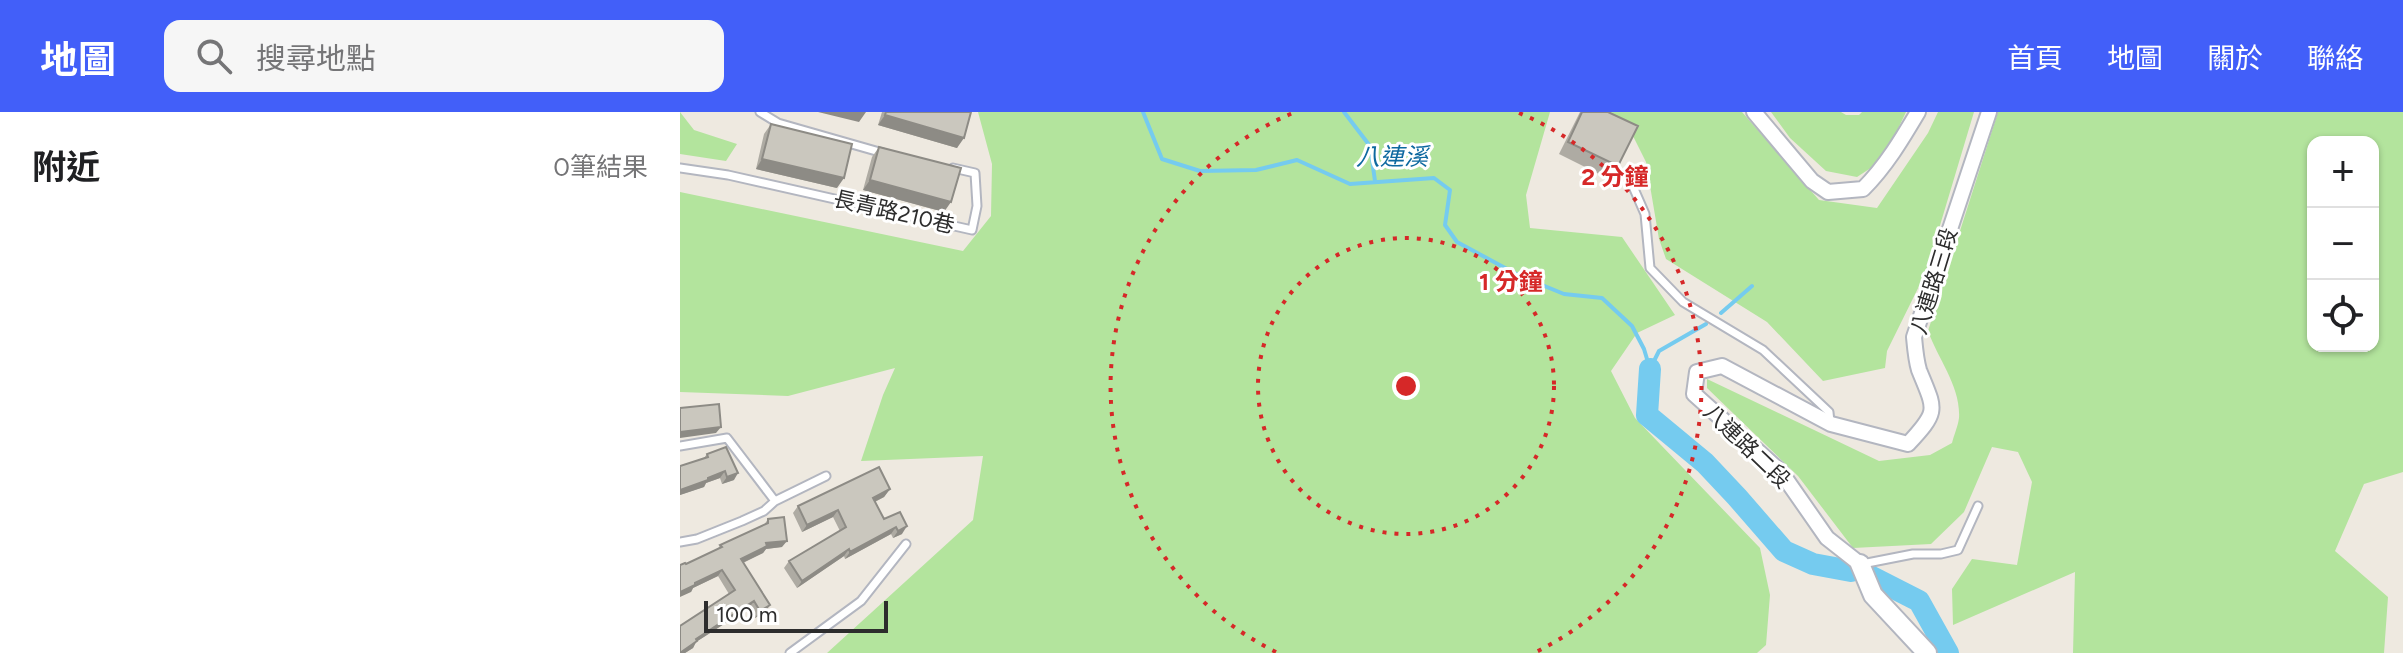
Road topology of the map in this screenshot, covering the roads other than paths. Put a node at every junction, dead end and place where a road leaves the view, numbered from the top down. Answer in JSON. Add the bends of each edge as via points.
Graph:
{"nodes":[{"id":1,"x":760,"y":112,"type":"edge"},
{"id":2,"x":1754,"y":112,"type":"edge"},
{"id":3,"x":1918,"y":112,"type":"edge"},
{"id":4,"x":1989,"y":112,"type":"edge"},
{"id":5,"x":899,"y":156,"type":"edge"},
{"id":6,"x":944,"y":166,"type":"edge"},
{"id":7,"x":680,"y":168,"type":"edge"},
{"id":8,"x":1631,"y":182,"type":"dead end"},
{"id":9,"x":1831,"y":424,"type":"junction"},
{"id":10,"x":1908,"y":444,"type":"joint"},
{"id":11,"x":680,"y":446,"type":"edge"},
{"id":12,"x":826,"y":476,"type":"dead end"},
{"id":13,"x":775,"y":501,"type":"junction"},
{"id":14,"x":1978,"y":506,"type":"dead end"},
{"id":15,"x":680,"y":542,"type":"edge"},
{"id":16,"x":906,"y":544,"type":"dead end"},
{"id":17,"x":1860,"y":564,"type":"junction"},
{"id":18,"x":790,"y":653,"type":"edge"},
{"id":19,"x":1927,"y":653,"type":"edge"}],
"edges":[{"from":1,"to":5,"type":"lane","via":[[778,123]]},
{"from":2,"to":3,"type":"street","via":[[1812,181],[1828,192],[1863,189]]},
{"from":4,"to":10,"type":"street","name":"八連路三段","via":[[1914,337],[1933,405],[1928,423]]},
{"from":6,"to":7,"type":"lane","name":"長青路210巷","via":[[975,173],[972,230]]},
{"from":8,"to":9,"type":"lane","via":[[1645,214],[1650,268],[1683,302],[1763,350],[1829,412]]},
{"from":9,"to":10,"type":"street","name":"八連路二段"},
{"from":9,"to":17,"type":"street","name":"八連路二段","via":[[1722,366],[1697,372],[1694,394],[1781,472],[1827,538]]},
{"from":11,"to":13,"type":"lane","via":[[727,438]]},
{"from":12,"to":13,"type":"lane"},
{"from":13,"to":15,"type":"lane","via":[[742,521]]},
{"from":14,"to":17,"type":"lane","via":[[1958,550]]},
{"from":16,"to":18,"type":"lane","via":[[861,601]]},
{"from":17,"to":19,"type":"street","name":"八連路二段","via":[[1873,595]]}]}
